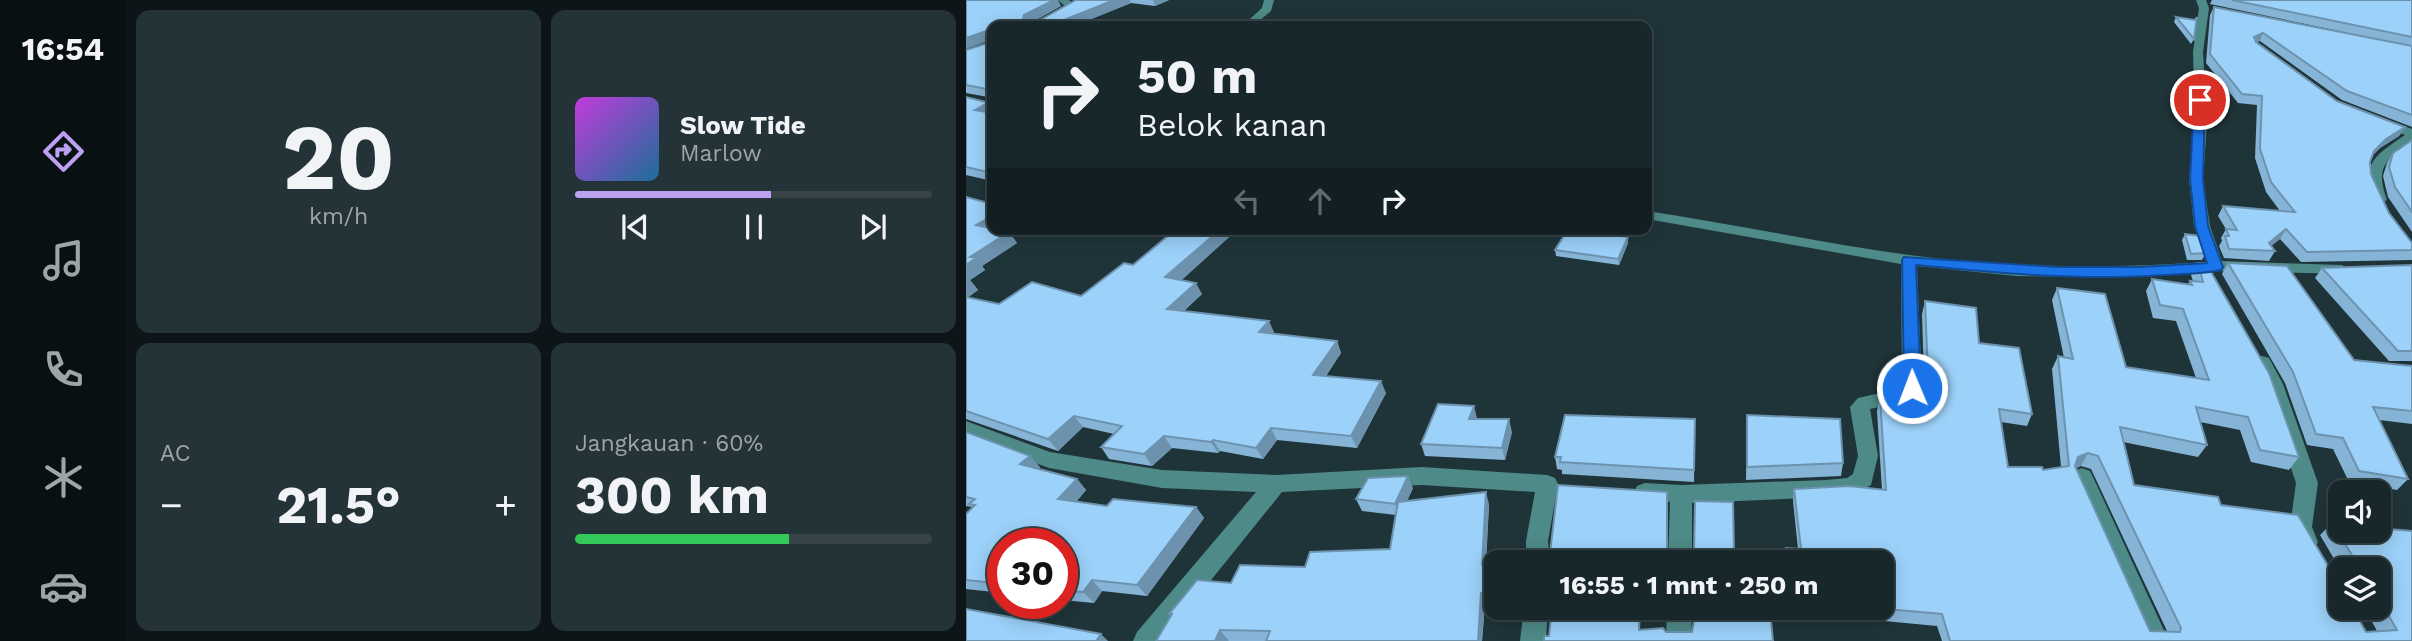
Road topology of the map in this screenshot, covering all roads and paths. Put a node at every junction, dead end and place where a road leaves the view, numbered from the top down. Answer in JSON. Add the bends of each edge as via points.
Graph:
{"nodes":[{"id":1,"x":1063,"y":0,"type":"edge"},
{"id":2,"x":1269,"y":0,"type":"edge"},
{"id":3,"x":2207,"y":6,"type":"edge"},
{"id":4,"x":1045,"y":21,"type":"edge"},
{"id":5,"x":1253,"y":21,"type":"edge"},
{"id":6,"x":2374,"y":119,"type":"edge"},
{"id":7,"x":2412,"y":135,"type":"edge"},
{"id":8,"x":2385,"y":211,"type":"edge"},
{"id":9,"x":1652,"y":216,"type":"edge"},
{"id":10,"x":1909,"y":260,"type":"junction"},
{"id":11,"x":2211,"y":267,"type":"junction"},
{"id":12,"x":2360,"y":269,"type":"edge"},
{"id":13,"x":2219,"y":289,"type":"edge"},
{"id":14,"x":2253,"y":347,"type":"edge"},
{"id":15,"x":966,"y":429,"type":"edge"},
{"id":16,"x":2082,"y":477,"type":"edge"},
{"id":17,"x":1276,"y":484,"type":"junction"},
{"id":18,"x":1546,"y":484,"type":"junction"},
{"id":19,"x":1573,"y":486,"type":"edge"},
{"id":20,"x":1627,"y":490,"type":"edge"},
{"id":21,"x":1681,"y":494,"type":"junction"},
{"id":22,"x":1537,"y":550,"type":"edge"},
{"id":23,"x":1680,"y":550,"type":"edge"},
{"id":24,"x":2319,"y":562,"type":"edge"},
{"id":25,"x":1534,"y":620,"type":"edge"},
{"id":26,"x":1679,"y":620,"type":"edge"},
{"id":27,"x":1146,"y":641,"type":"edge"},
{"id":28,"x":1532,"y":641,"type":"edge"},
{"id":29,"x":1679,"y":641,"type":"edge"},
{"id":30,"x":2156,"y":641,"type":"edge"}],
"edges":[{"from":1,"to":4,"type":"street","via":[[1072,7]]},
{"from":2,"to":5,"type":"street","via":[[1267,9]]},
{"from":3,"to":11,"type":"street","via":[[2198,52],[2201,123],[2196,179]]},
{"from":6,"to":7,"type":"street"},
{"from":7,"to":8,"type":"street","via":[[2374,167],[2373,182]]},
{"from":9,"to":10,"type":"street"},
{"from":10,"to":11,"type":"street","via":[[2028,271]]},
{"from":10,"to":21,"type":"street","via":[[1912,388],[1904,395],[1860,407],[1868,456],[1863,479],[1851,487]]},
{"from":11,"to":12,"type":"street"},
{"from":11,"to":13,"type":"street"},
{"from":14,"to":24,"type":"street","via":[[2273,384],[2307,483],[2301,527]]},
{"from":15,"to":17,"type":"street","via":[[1049,460],[1163,480]]},
{"from":16,"to":30,"type":"street"},
{"from":17,"to":18,"type":"street","via":[[1422,476]]},
{"from":17,"to":27,"type":"street"},
{"from":18,"to":19,"type":"street"},
{"from":18,"to":22,"type":"street"},
{"from":20,"to":21,"type":"street"},
{"from":21,"to":23,"type":"street"},
{"from":25,"to":28,"type":"street"},
{"from":26,"to":29,"type":"street"}]}
